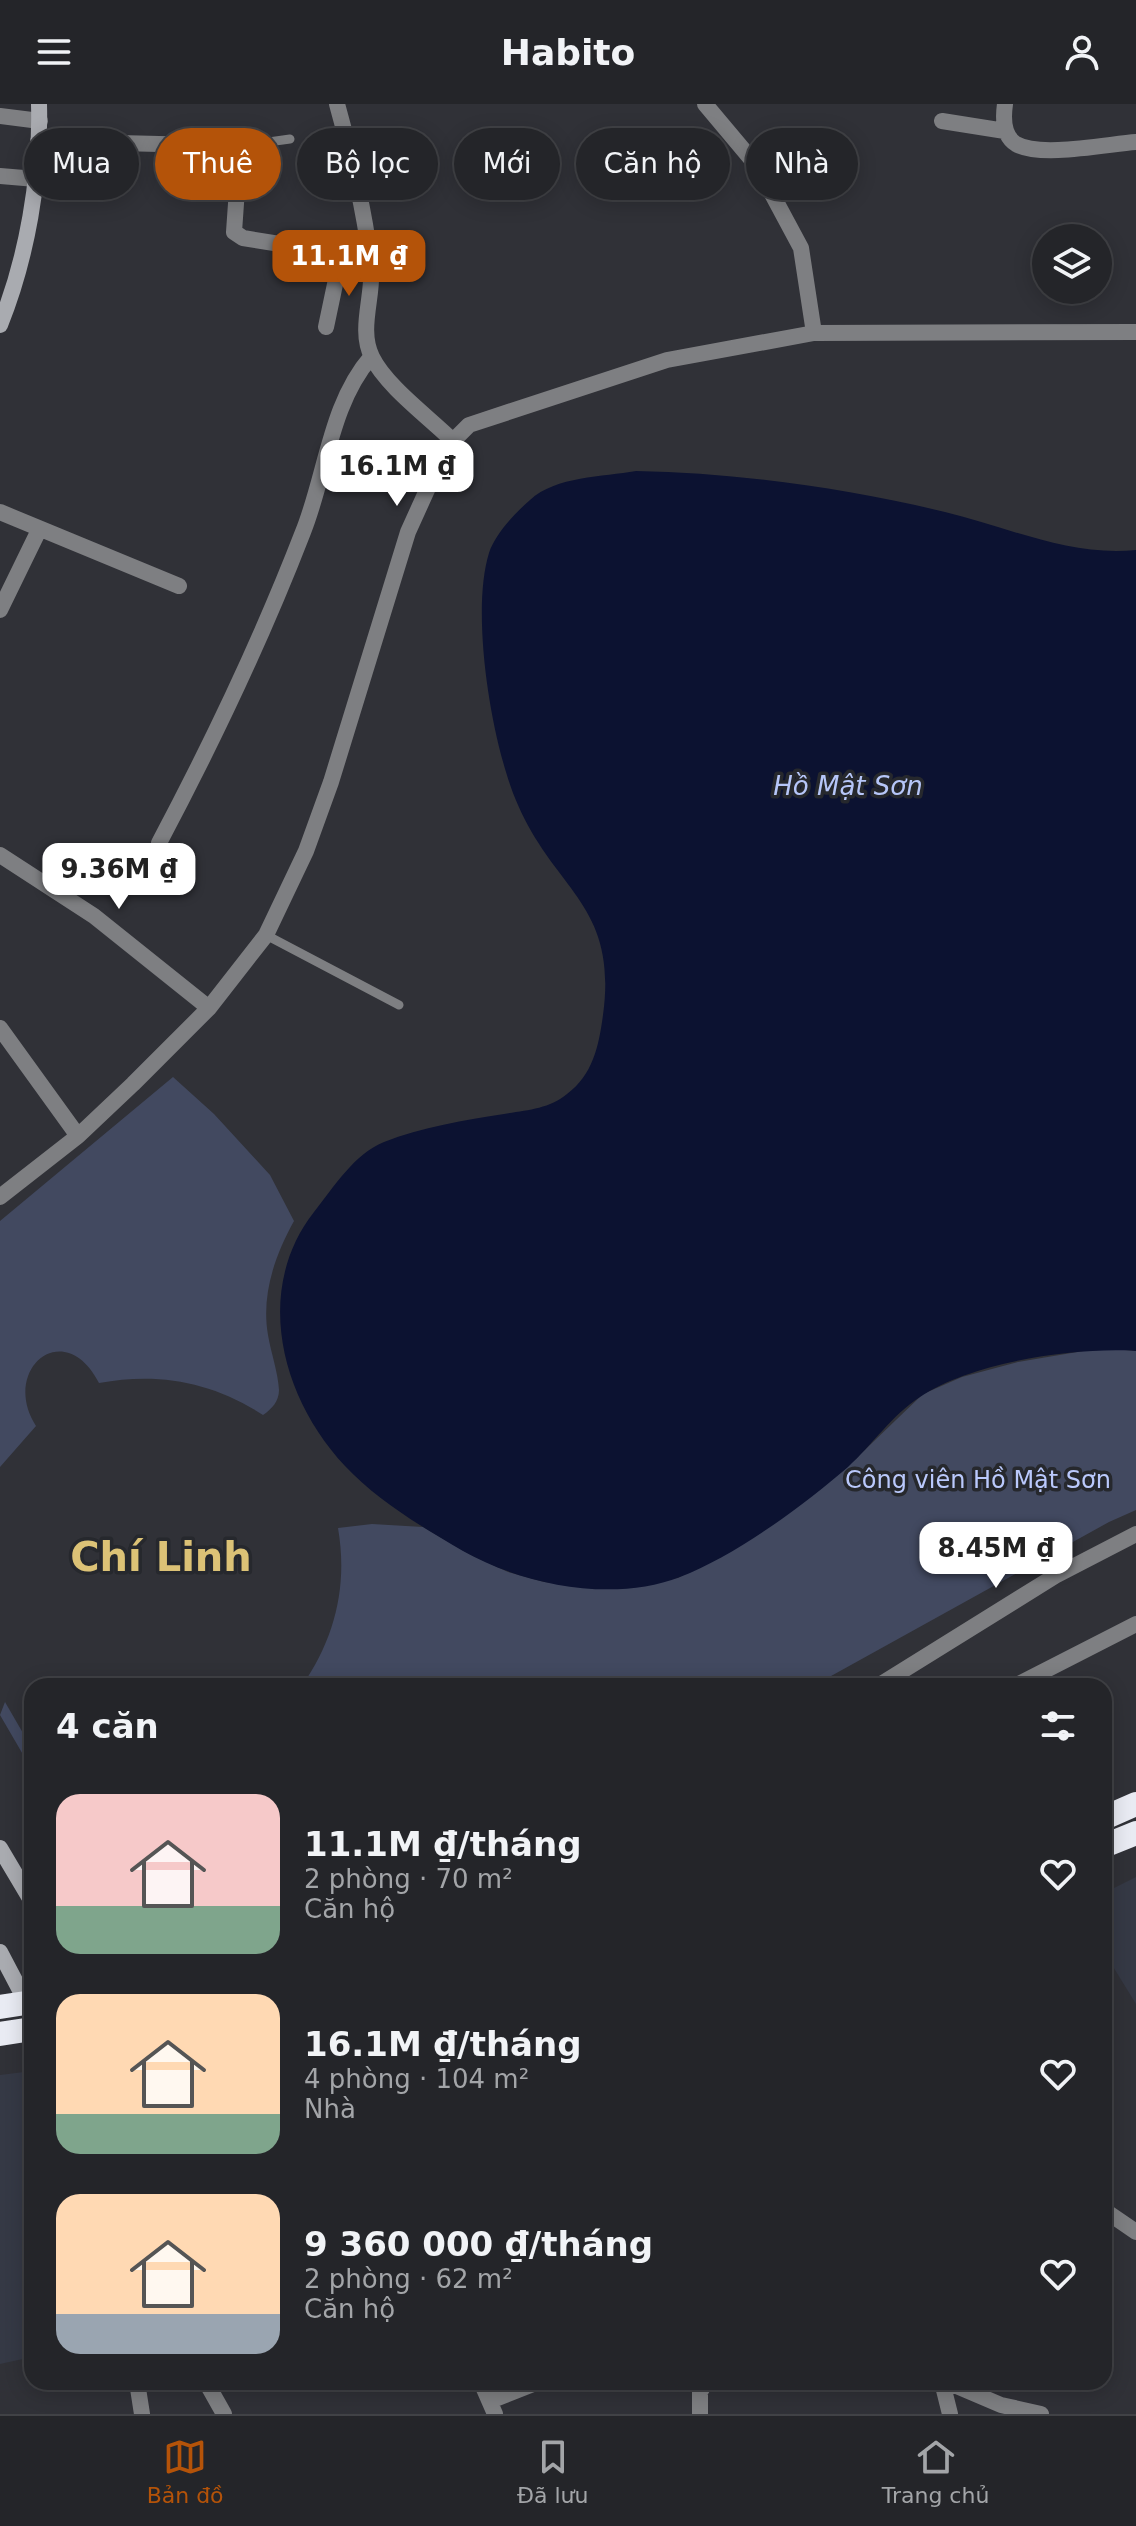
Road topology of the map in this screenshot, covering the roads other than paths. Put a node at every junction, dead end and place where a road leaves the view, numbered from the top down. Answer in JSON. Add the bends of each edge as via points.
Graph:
{"nodes":[{"id":1,"x":337,"y":104,"type":"edge"},
{"id":2,"x":705,"y":104,"type":"edge"},
{"id":3,"x":1005,"y":104,"type":"edge"},
{"id":4,"x":40,"y":112,"type":"edge"},
{"id":5,"x":0,"y":116,"type":"edge"},
{"id":6,"x":942,"y":121,"type":"dead end"},
{"id":7,"x":1005,"y":131,"type":"junction"},
{"id":8,"x":290,"y":139,"type":"dead end"},
{"id":9,"x":281,"y":140,"type":"edge"},
{"id":10,"x":1136,"y":142,"type":"edge"},
{"id":11,"x":0,"y":176,"type":"edge"},
{"id":12,"x":24,"y":178,"type":"edge"},
{"id":13,"x":31,"y":200,"type":"edge"},
{"id":14,"x":236,"y":200,"type":"edge"},
{"id":15,"x":0,"y":325,"type":"edge"},
{"id":16,"x":326,"y":327,"type":"dead end"},
{"id":17,"x":1136,"y":332,"type":"edge"},
{"id":18,"x":814,"y":333,"type":"junction"},
{"id":19,"x":371,"y":357,"type":"junction"},
{"id":20,"x":453,"y":441,"type":"junction"},
{"id":21,"x":0,"y":512,"type":"edge"},
{"id":22,"x":39,"y":530,"type":"junction"},
{"id":23,"x":179,"y":586,"type":"dead end"},
{"id":24,"x":0,"y":610,"type":"edge"},
{"id":25,"x":159,"y":843,"type":"dead end"},
{"id":26,"x":0,"y":855,"type":"edge"},
{"id":27,"x":266,"y":935,"type":"junction"},
{"id":28,"x":399,"y":1005,"type":"dead end"},
{"id":29,"x":209,"y":1008,"type":"junction"},
{"id":30,"x":0,"y":1028,"type":"edge"},
{"id":31,"x":78,"y":1136,"type":"junction"},
{"id":32,"x":0,"y":1197,"type":"edge"},
{"id":33,"x":1136,"y":1534,"type":"edge"},
{"id":34,"x":1136,"y":1624,"type":"edge"},
{"id":35,"x":891,"y":1678,"type":"edge"},
{"id":36,"x":1031,"y":1678,"type":"edge"},
{"id":37,"x":1136,"y":1804,"type":"edge"},
{"id":38,"x":1112,"y":1814,"type":"edge"},
{"id":39,"x":1136,"y":1833,"type":"edge"},
{"id":40,"x":1112,"y":1843,"type":"edge"},
{"id":41,"x":0,"y":1848,"type":"edge"},
{"id":42,"x":24,"y":1888,"type":"edge"},
{"id":43,"x":0,"y":1952,"type":"edge"},
{"id":44,"x":24,"y":1994,"type":"edge"},
{"id":45,"x":24,"y":2006,"type":"edge"},
{"id":46,"x":0,"y":2007,"type":"edge"},
{"id":47,"x":24,"y":2030,"type":"edge"},
{"id":48,"x":0,"y":2034,"type":"edge"},
{"id":49,"x":1112,"y":2216,"type":"edge"},
{"id":50,"x":1136,"y":2232,"type":"edge"},
{"id":51,"x":138,"y":2390,"type":"edge"},
{"id":52,"x":210,"y":2390,"type":"edge"},
{"id":53,"x":523,"y":2390,"type":"edge"},
{"id":54,"x":701,"y":2390,"type":"edge"},
{"id":55,"x":946,"y":2390,"type":"edge"},
{"id":56,"x":964,"y":2390,"type":"edge"},
{"id":57,"x":492,"y":2407,"type":"edge"},
{"id":58,"x":142,"y":2414,"type":"edge"},
{"id":59,"x":224,"y":2414,"type":"edge"},
{"id":60,"x":700,"y":2414,"type":"edge"},
{"id":61,"x":950,"y":2414,"type":"edge"},
{"id":62,"x":1041,"y":2414,"type":"edge"}],
"edges":[{"from":1,"to":19,"type":"street","via":[[358,181],[372,270],[365,333]]},
{"from":2,"to":18,"type":"street","via":[[757,166],[801,248]]},
{"from":3,"to":7,"type":"street"},
{"from":4,"to":5,"type":"street"},
{"from":6,"to":7,"type":"street"},
{"from":7,"to":10,"type":"street","via":[[1016,144],[1040,150]]},
{"from":8,"to":9,"type":"lane"},
{"from":11,"to":12,"type":"street"},
{"from":13,"to":15,"type":"street"},
{"from":14,"to":16,"type":"street","via":[[234,232],[243,238],[336,253],[338,270]]},
{"from":17,"to":18,"type":"street"},
{"from":18,"to":20,"type":"street","via":[[667,360],[469,425]]},
{"from":19,"to":20,"type":"street"},
{"from":19,"to":25,"type":"street","via":[[353,378],[302,536]]},
{"from":20,"to":27,"type":"street","via":[[408,532],[331,782]]},
{"from":21,"to":22,"type":"street"},
{"from":22,"to":23,"type":"street"},
{"from":22,"to":24,"type":"street"},
{"from":26,"to":29,"type":"street","via":[[94,916]]},
{"from":27,"to":28,"type":"lane"},
{"from":27,"to":29,"type":"street"},
{"from":29,"to":31,"type":"street"},
{"from":30,"to":31,"type":"street"},
{"from":31,"to":32,"type":"street"},
{"from":33,"to":35,"type":"street","via":[[1055,1576]]},
{"from":34,"to":36,"type":"street"},
{"from":37,"to":38,"type":"highway"},
{"from":39,"to":40,"type":"highway"},
{"from":41,"to":42,"type":"street"},
{"from":43,"to":44,"type":"street"},
{"from":45,"to":46,"type":"highway"},
{"from":47,"to":48,"type":"highway"},
{"from":49,"to":50,"type":"street"},
{"from":51,"to":58,"type":"street"},
{"from":52,"to":59,"type":"street"},
{"from":53,"to":57,"type":"street"},
{"from":54,"to":60,"type":"street"},
{"from":55,"to":61,"type":"street"},
{"from":56,"to":62,"type":"street"}]}
